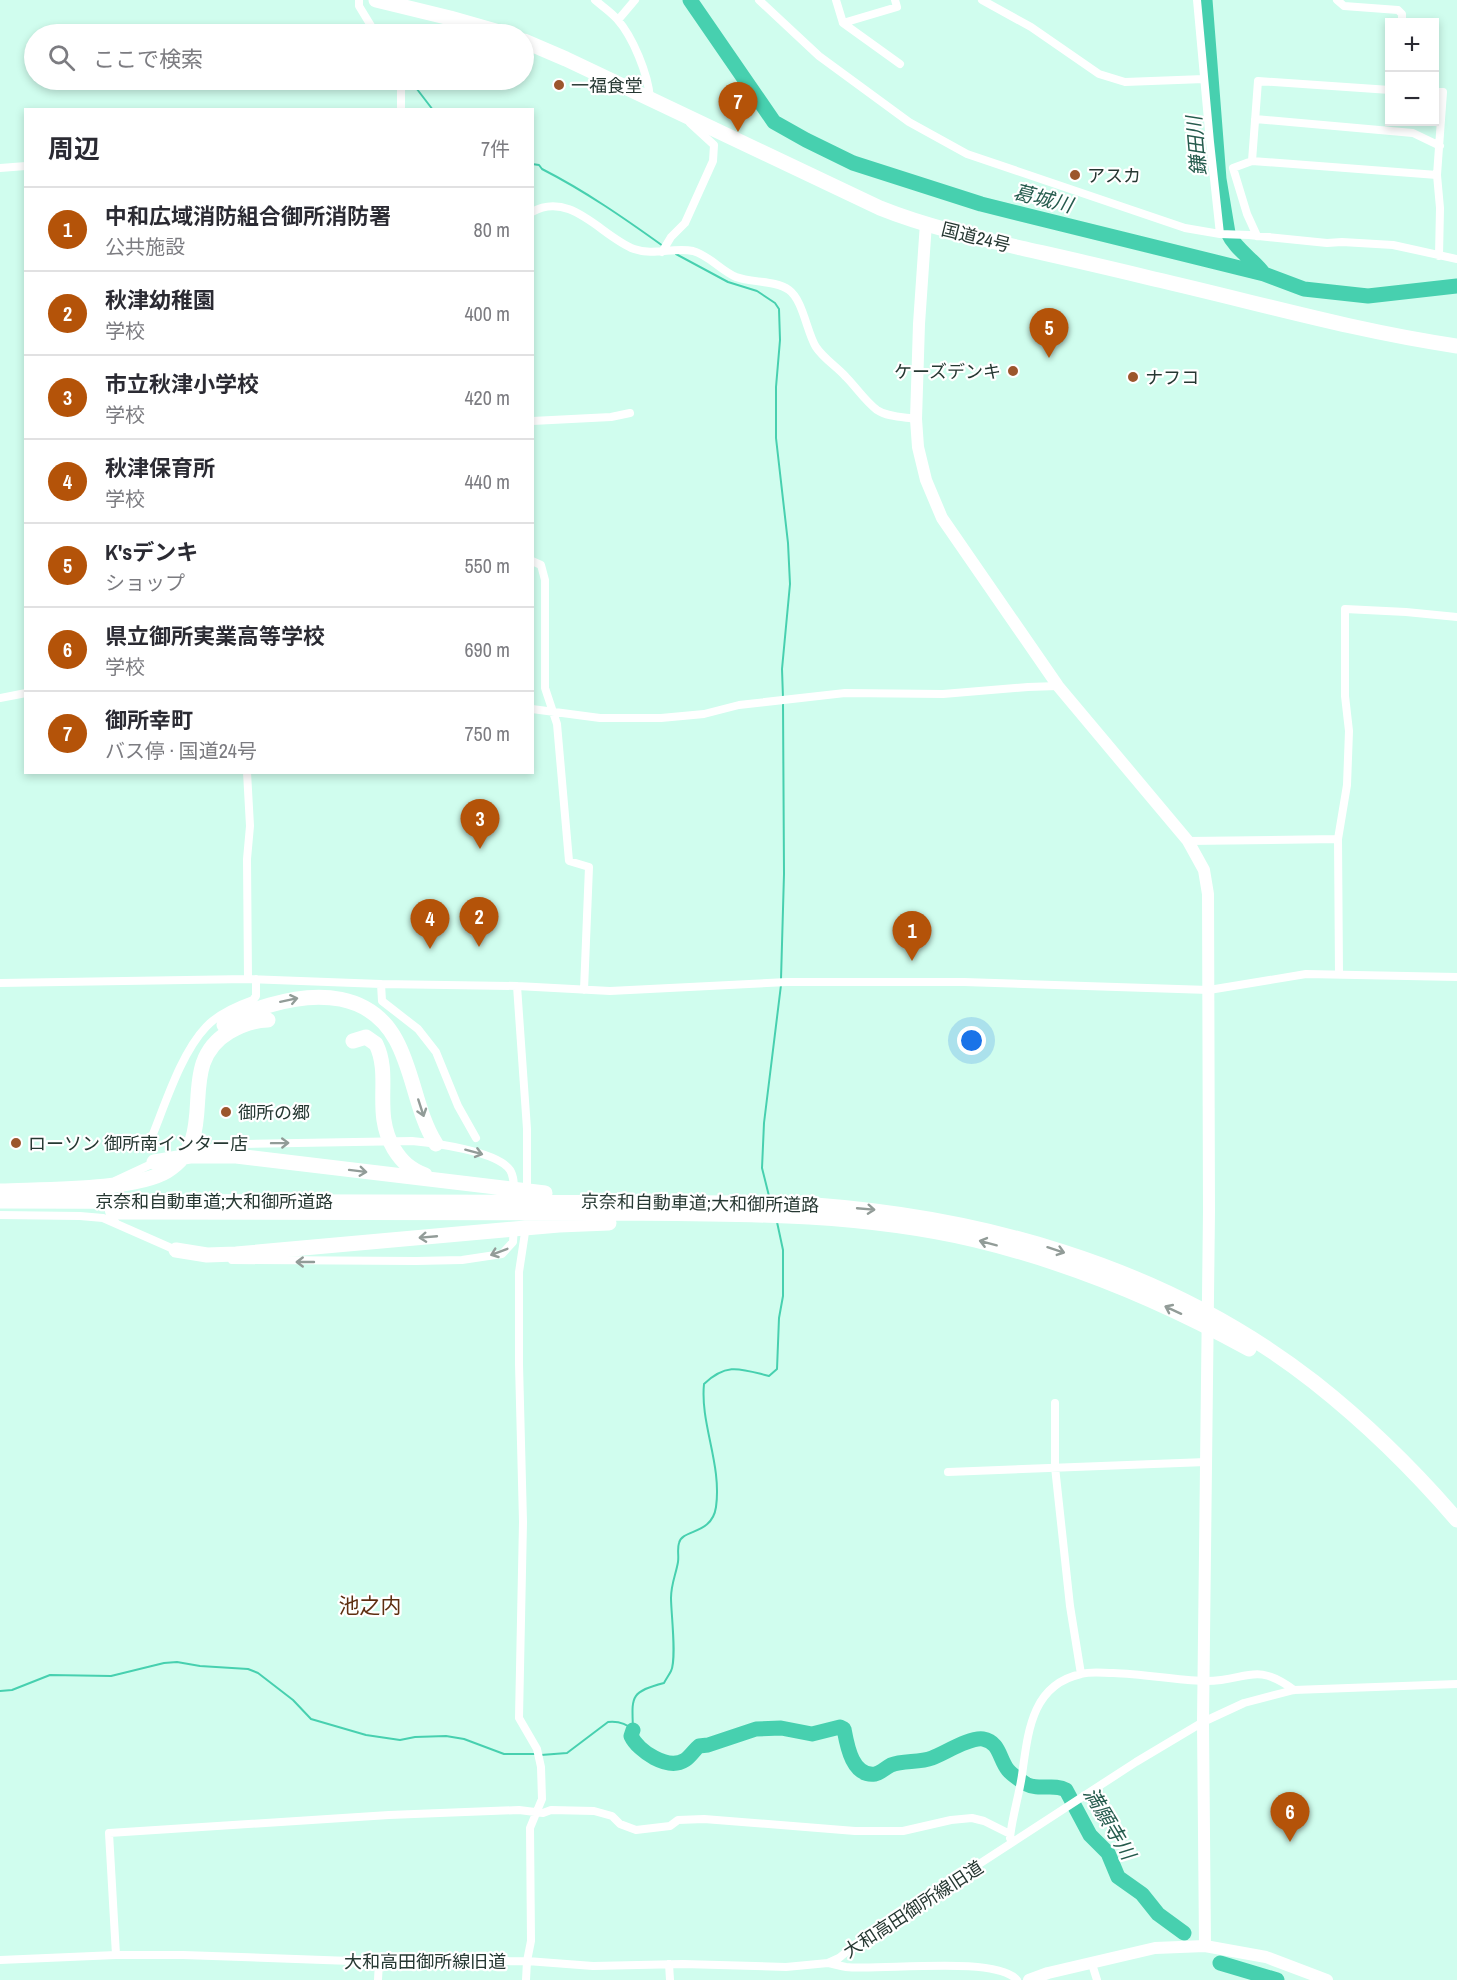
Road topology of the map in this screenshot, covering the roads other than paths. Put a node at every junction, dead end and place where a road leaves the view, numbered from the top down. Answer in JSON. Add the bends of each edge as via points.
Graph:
{"nodes":[{"id":1,"x":359,"y":0,"type":"edge"},
{"id":2,"x":376,"y":0,"type":"edge"},
{"id":3,"x":595,"y":0,"type":"edge"},
{"id":4,"x":635,"y":0,"type":"edge"},
{"id":5,"x":759,"y":0,"type":"edge"},
{"id":6,"x":836,"y":0,"type":"edge"},
{"id":7,"x":895,"y":0,"type":"edge"},
{"id":8,"x":982,"y":0,"type":"edge"},
{"id":9,"x":1197,"y":0,"type":"edge"},
{"id":10,"x":1337,"y":0,"type":"edge"},
{"id":11,"x":1402,"y":18,"type":"edge"},
{"id":12,"x":618,"y":20,"type":"junction"},
{"id":13,"x":843,"y":23,"type":"junction"},
{"id":14,"x":370,"y":24,"type":"edge"},
{"id":15,"x":471,"y":24,"type":"edge"},
{"id":16,"x":534,"y":45,"type":"edge"},
{"id":17,"x":900,"y":64,"type":"dead end"},
{"id":18,"x":1204,"y":78,"type":"junction"},
{"id":19,"x":401,"y":90,"type":"edge"},
{"id":20,"x":1385,"y":90,"type":"edge"},
{"id":21,"x":1439,"y":92,"type":"edge"},
{"id":22,"x":650,"y":98,"type":"junction"},
{"id":23,"x":401,"y":108,"type":"edge"},
{"id":24,"x":674,"y":109,"type":"junction"},
{"id":25,"x":1255,"y":119,"type":"junction"},
{"id":26,"x":1440,"y":146,"type":"junction"},
{"id":27,"x":1252,"y":161,"type":"junction"},
{"id":28,"x":24,"y":166,"type":"edge"},
{"id":29,"x":0,"y":168,"type":"edge"},
{"id":30,"x":1437,"y":175,"type":"junction"},
{"id":31,"x":534,"y":211,"type":"edge"},
{"id":32,"x":926,"y":223,"type":"junction"},
{"id":33,"x":1220,"y":234,"type":"junction"},
{"id":34,"x":1253,"y":235,"type":"junction"},
{"id":35,"x":665,"y":249,"type":"junction"},
{"id":36,"x":1438,"y":256,"type":"junction"},
{"id":37,"x":1457,"y":258,"type":"edge"},
{"id":38,"x":1457,"y":346,"type":"edge"},
{"id":39,"x":630,"y":413,"type":"dead end"},
{"id":40,"x":916,"y":419,"type":"junction"},
{"id":41,"x":534,"y":421,"type":"edge"},
{"id":42,"x":534,"y":562,"type":"edge"},
{"id":43,"x":1457,"y":617,"type":"edge"},
{"id":44,"x":1058,"y":686,"type":"junction"},
{"id":45,"x":24,"y":693,"type":"edge"},
{"id":46,"x":0,"y":698,"type":"edge"},
{"id":47,"x":534,"y":709,"type":"edge"},
{"id":48,"x":553,"y":712,"type":"junction"},
{"id":49,"x":247,"y":774,"type":"edge"},
{"id":50,"x":1338,"y":839,"type":"junction"},
{"id":51,"x":1188,"y":841,"type":"junction"},
{"id":52,"x":1339,"y":974,"type":"junction"},
{"id":53,"x":1457,"y":977,"type":"edge"},
{"id":54,"x":252,"y":979,"type":"junction"},
{"id":55,"x":0,"y":983,"type":"edge"},
{"id":56,"x":381,"y":984,"type":"junction"},
{"id":57,"x":517,"y":986,"type":"junction"},
{"id":58,"x":584,"y":990,"type":"junction"},
{"id":59,"x":1209,"y":990,"type":"junction"},
{"id":60,"x":268,"y":1020,"type":"dead end"},
{"id":61,"x":405,"y":1061,"type":"junction"},
{"id":62,"x":200,"y":1069,"type":"junction"},
{"id":63,"x":476,"y":1138,"type":"dead end"},
{"id":64,"x":151,"y":1139,"type":"dead end"},
{"id":65,"x":435,"y":1143,"type":"junction"},
{"id":66,"x":154,"y":1162,"type":"junction"},
{"id":67,"x":115,"y":1181,"type":"junction"},
{"id":68,"x":442,"y":1181,"type":"junction"},
{"id":69,"x":0,"y":1193,"type":"edge"},
{"id":70,"x":0,"y":1201,"type":"edge"},
{"id":71,"x":508,"y":1201,"type":"junction"},
{"id":72,"x":140,"y":1207,"type":"junction"},
{"id":73,"x":0,"y":1210,"type":"edge"},
{"id":74,"x":0,"y":1215,"type":"edge"},
{"id":75,"x":792,"y":1216,"type":"junction"},
{"id":76,"x":117,"y":1223,"type":"junction"},
{"id":77,"x":176,"y":1250,"type":"junction"},
{"id":78,"x":1055,"y":1403,"type":"dead end"},
{"id":79,"x":1351,"y":1412,"type":"junction"},
{"id":80,"x":1206,"y":1462,"type":"junction"},
{"id":81,"x":1055,"y":1467,"type":"junction"},
{"id":82,"x":948,"y":1472,"type":"dead end"},
{"id":83,"x":1457,"y":1520,"type":"edge"},
{"id":84,"x":1081,"y":1674,"type":"junction"},
{"id":85,"x":1204,"y":1681,"type":"junction"},
{"id":86,"x":1457,"y":1684,"type":"edge"},
{"id":87,"x":1294,"y":1690,"type":"junction"},
{"id":88,"x":1203,"y":1722,"type":"junction"},
{"id":89,"x":537,"y":1812,"type":"junction"},
{"id":90,"x":1011,"y":1839,"type":"junction"},
{"id":91,"x":1205,"y":1946,"type":"junction"},
{"id":92,"x":116,"y":1955,"type":"junction"},
{"id":93,"x":0,"y":1960,"type":"edge"},
{"id":94,"x":527,"y":1961,"type":"junction"},
{"id":95,"x":379,"y":1962,"type":"junction"},
{"id":96,"x":828,"y":1962,"type":"junction"},
{"id":97,"x":669,"y":1964,"type":"junction"},
{"id":98,"x":1092,"y":1964,"type":"junction"},
{"id":99,"x":378,"y":1980,"type":"edge"},
{"id":100,"x":526,"y":1980,"type":"edge"},
{"id":101,"x":670,"y":1980,"type":"edge"},
{"id":102,"x":1017,"y":1980,"type":"edge"},
{"id":103,"x":1029,"y":1980,"type":"edge"},
{"id":104,"x":1097,"y":1980,"type":"edge"},
{"id":105,"x":1327,"y":1980,"type":"edge"}],
"edges":[{"from":1,"to":14,"type":"street"},
{"from":2,"to":15,"type":"highway"},
{"from":3,"to":12,"type":"street"},
{"from":4,"to":12,"type":"street"},
{"from":5,"to":33,"type":"street","via":[[819,56],[909,122],[967,154],[1173,224]]},
{"from":6,"to":13,"type":"street"},
{"from":7,"to":13,"type":"street","via":[[897,7]]},
{"from":8,"to":18,"type":"street","via":[[1031,27],[1099,74],[1125,81]]},
{"from":9,"to":18,"type":"street"},
{"from":10,"to":11,"type":"street","via":[[1344,6],[1398,10]]},
{"from":12,"to":22,"type":"street","via":[[649,82]]},
{"from":13,"to":17,"type":"street"},
{"from":16,"to":22,"type":"highway","name":"国道24号"},
{"from":18,"to":33,"type":"street"},
{"from":19,"to":23,"type":"street"},
{"from":20,"to":25,"type":"street","via":[[1258,81]]},
{"from":21,"to":26,"type":"street","via":[[1443,92]]},
{"from":22,"to":24,"type":"highway","name":"国道24号"},
{"from":24,"to":32,"type":"highway","name":"国道24号","via":[[880,208]]},
{"from":24,"to":35,"type":"street","via":[[714,145],[713,161],[685,224]]},
{"from":25,"to":26,"type":"street","via":[[1413,133]]},
{"from":25,"to":27,"type":"street"},
{"from":26,"to":30,"type":"street"},
{"from":27,"to":30,"type":"street"},
{"from":27,"to":34,"type":"street","via":[[1233,168]]},
{"from":28,"to":29,"type":"street"},
{"from":30,"to":36,"type":"street"},
{"from":31,"to":35,"type":"street","via":[[552,206],[569,210],[585,216],[630,248],[643,252]]},
{"from":32,"to":38,"type":"highway","name":"国道24号","via":[[1303,316]]},
{"from":32,"to":40,"type":"street"},
{"from":33,"to":34,"type":"street"},
{"from":34,"to":36,"type":"street","via":[[1394,245]]},
{"from":35,"to":40,"type":"street","via":[[692,251],[712,259],[735,276],[790,291],[817,348],[878,411]]},
{"from":36,"to":37,"type":"street"},
{"from":39,"to":41,"type":"street"},
{"from":40,"to":44,"type":"street","via":[[926,480],[942,518]]},
{"from":42,"to":48,"type":"street","via":[[541,565],[545,580],[545,688]]},
{"from":43,"to":50,"type":"street","via":[[1345,609],[1349,731],[1347,785]]},
{"from":44,"to":48,"type":"street","via":[[943,694],[845,693],[661,718],[600,718]]},
{"from":44,"to":51,"type":"street"},
{"from":45,"to":46,"type":"street"},
{"from":47,"to":48,"type":"street"},
{"from":48,"to":58,"type":"street","via":[[569,861],[589,867]]},
{"from":49,"to":54,"type":"street"},
{"from":50,"to":51,"type":"street"},
{"from":50,"to":52,"type":"street"},
{"from":51,"to":59,"type":"street","via":[[1203,870],[1208,894]]},
{"from":52,"to":53,"type":"street"},
{"from":52,"to":59,"type":"street","via":[[1306,974]]},
{"from":54,"to":55,"type":"street"},
{"from":54,"to":56,"type":"street"},
{"from":54,"to":64,"type":"street","via":[[256,996],[253,1000],[220,1015],[195,1040]]},
{"from":56,"to":57,"type":"street"},
{"from":56,"to":63,"type":"street","via":[[382,1001],[418,1029],[436,1052]]},
{"from":57,"to":58,"type":"street"},
{"from":57,"to":89,"type":"street","via":[[527,1129],[526,1234],[519,1272],[523,1522],[519,1718],[537,1749],[542,1767],[542,1799]]},
{"from":58,"to":59,"type":"street","via":[[788,982],[964,982]]},
{"from":59,"to":80,"type":"street"},
{"from":60,"to":62,"type":"highway","via":[[252,1022],[224,1035],[210,1049]]},
{"from":62,"to":61,"type":"highway","one_way":true,"via":[[212,1038],[235,1018],[273,1004],[314,996],[345,1000],[375,1015],[390,1031]]},
{"from":61,"to":65,"type":"highway","one_way":true},
{"from":61,"to":68,"type":"highway","via":[[395,1047],[377,1036],[363,1034],[353,1041],[366,1037],[378,1049],[381,1110],[386,1134],[396,1153],[407,1166]]},
{"from":62,"to":69,"type":"highway","via":[[194,1135],[184,1155],[167,1171],[147,1179]]},
{"from":66,"to":65,"type":"street","one_way":true,"via":[[193,1150],[243,1144]]},
{"from":65,"to":77,"type":"street","one_way":true,"via":[[491,1158],[511,1172],[514,1236],[502,1254],[443,1261],[264,1262],[194,1256]]},
{"from":66,"to":67,"type":"street"},
{"from":66,"to":68,"type":"highway","one_way":true,"via":[[218,1155]]},
{"from":67,"to":69,"type":"street","via":[[79,1194]]},
{"from":67,"to":76,"type":"street","via":[[106,1204]]},
{"from":68,"to":71,"type":"highway"},
{"from":70,"to":72,"type":"highway","name":"京奈和自動車道;大和御所道路"},
{"from":71,"to":72,"type":"highway","name":"京奈和自動車道;大和御所道路"},
{"from":71,"to":75,"type":"highway","name":"京奈和自動車道;大和御所道路"},
{"from":71,"to":79,"type":"highway","name":"京奈和自動車道;大和御所道路","one_way":true,"via":[[586,1196],[597,1202],[830,1205],[976,1227],[1111,1268],[1195,1307],[1279,1357]]},
{"from":72,"to":73,"type":"highway","name":"京奈和自動車道;大和御所道路"},
{"from":74,"to":76,"type":"street","via":[[86,1216]]},
{"from":75,"to":77,"type":"highway","one_way":true,"via":[[559,1225],[237,1254]]},
{"from":79,"to":75,"type":"highway","name":"京奈和自動車道;大和御所道路","one_way":true,"via":[[1233,1340],[1084,1272],[930,1231],[830,1217]]},
{"from":76,"to":77,"type":"street"},
{"from":78,"to":81,"type":"street"},
{"from":79,"to":83,"type":"highway","name":"京奈和自動車道;大和御所道路"},
{"from":80,"to":81,"type":"street"},
{"from":80,"to":85,"type":"street"},
{"from":81,"to":82,"type":"street"},
{"from":81,"to":84,"type":"street"},
{"from":84,"to":85,"type":"street","via":[[1139,1674]]},
{"from":84,"to":90,"type":"street","via":[[1060,1682],[1038,1706],[1027,1732]]},
{"from":85,"to":87,"type":"street","via":[[1231,1680],[1255,1672],[1279,1679]]},
{"from":85,"to":88,"type":"street"},
{"from":86,"to":87,"type":"street","name":"大和高田御所線旧道"},
{"from":87,"to":88,"type":"street","name":"大和高田御所線旧道","via":[[1244,1703]]},
{"from":88,"to":90,"type":"street","name":"大和高田御所線旧道"},
{"from":88,"to":91,"type":"street"},
{"from":89,"to":90,"type":"street","via":[[594,1811],[636,1830],[670,1826],[678,1820],[704,1820],[903,1831],[972,1818],[984,1821]]},
{"from":89,"to":92,"type":"street","via":[[389,1815],[109,1833]]},
{"from":89,"to":94,"type":"street","via":[[530,1828],[531,1941]]},
{"from":90,"to":96,"type":"street","name":"大和高田御所線旧道"},
{"from":91,"to":98,"type":"street","via":[[1155,1948]]},
{"from":91,"to":105,"type":"street","via":[[1266,1957]]},
{"from":92,"to":93,"type":"street","name":"大和高田御所線旧道"},
{"from":92,"to":95,"type":"street","name":"大和高田御所線旧道"},
{"from":94,"to":95,"type":"street","name":"大和高田御所線旧道"},
{"from":94,"to":97,"type":"street","name":"大和高田御所線旧道","via":[[593,1966]]},
{"from":94,"to":100,"type":"street"},
{"from":95,"to":99,"type":"street"},
{"from":96,"to":97,"type":"street","name":"大和高田御所線旧道","via":[[786,1967]]},
{"from":96,"to":102,"type":"street","via":[[846,1967],[954,1965],[1002,1971]]},
{"from":97,"to":101,"type":"street"},
{"from":98,"to":103,"type":"street"},
{"from":98,"to":104,"type":"street"}]}
